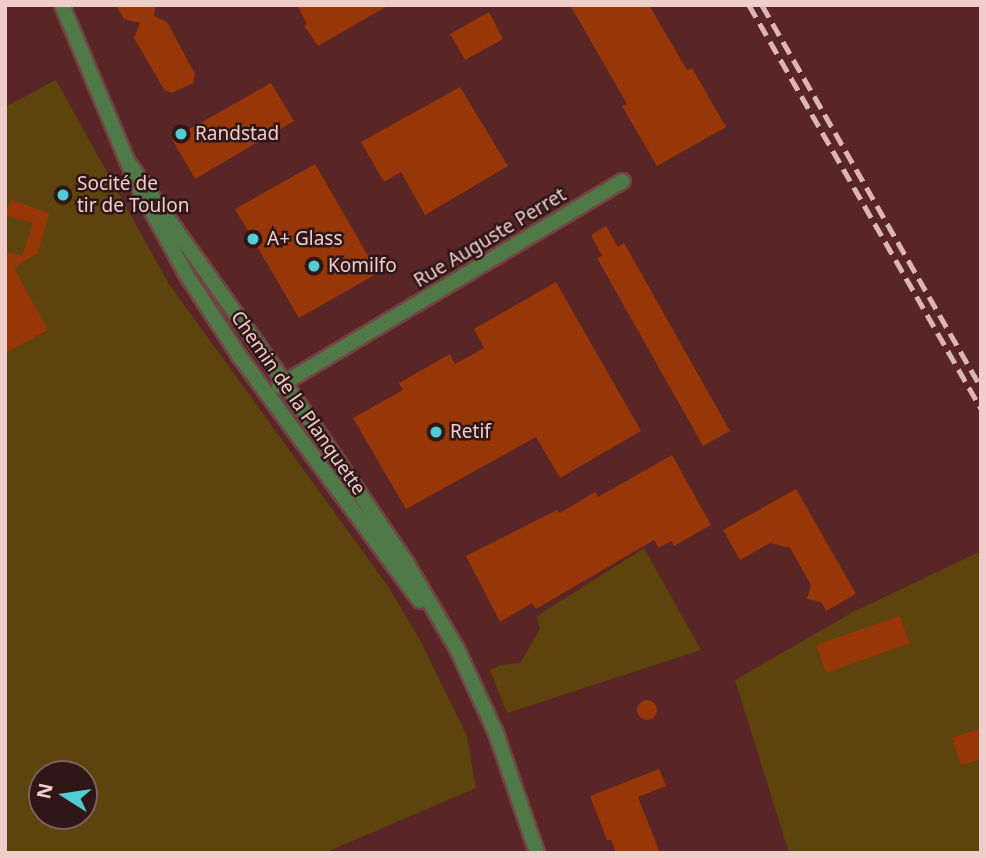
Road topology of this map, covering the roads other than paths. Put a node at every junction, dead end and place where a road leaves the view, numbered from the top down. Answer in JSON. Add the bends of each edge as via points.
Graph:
{"nodes":[{"id":1,"x":62,"y":5,"type":"edge"},
{"id":2,"x":130,"y":165,"type":"junction"},
{"id":3,"x":624,"y":181,"type":"dead end"},
{"id":4,"x":284,"y":382,"type":"junction"},
{"id":5,"x":267,"y":394,"type":"junction"},
{"id":6,"x":457,"y":649,"type":"junction"},
{"id":7,"x":537,"y":853,"type":"edge"}],
"edges":[{"from":1,"to":2,"type":"street","name":"Chemin de la Planquette"},
{"from":2,"to":4,"type":"street","name":"Chemin de la Planquette"},
{"from":2,"to":5,"type":"street","name":"Chemin de la Planquette","via":[[142,197],[186,274]]},
{"from":3,"to":4,"type":"street","name":"Rue Auguste Perret"},
{"from":4,"to":5,"type":"street","name":"Rue Auguste Perret"},
{"from":4,"to":6,"type":"street","name":"Chemin de la Planquette","via":[[407,564]]},
{"from":5,"to":6,"type":"street","name":"Chemin de la Planquette"},
{"from":6,"to":7,"type":"street","name":"Chemin de la Planquette","via":[[496,733]]}]}
